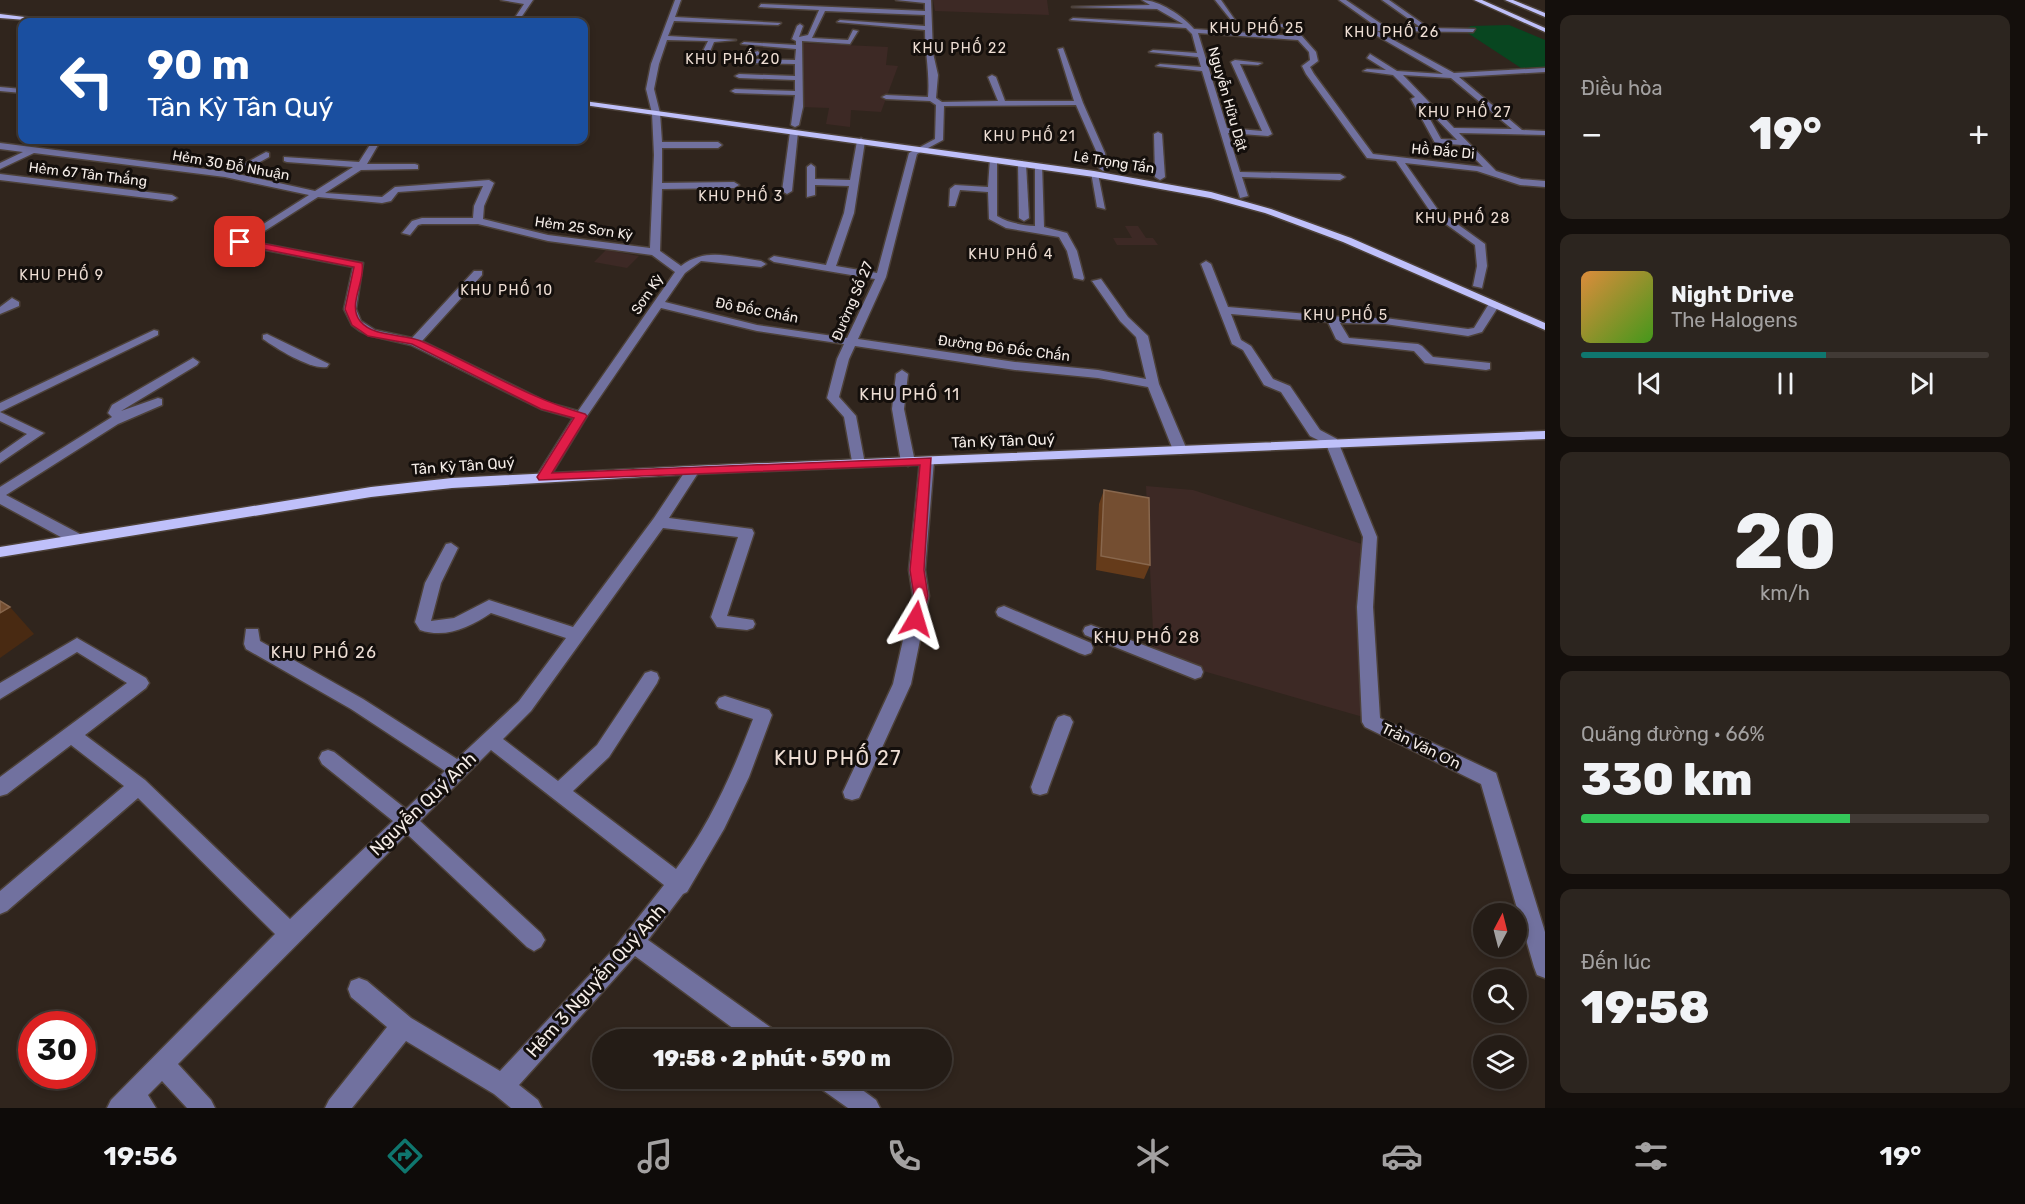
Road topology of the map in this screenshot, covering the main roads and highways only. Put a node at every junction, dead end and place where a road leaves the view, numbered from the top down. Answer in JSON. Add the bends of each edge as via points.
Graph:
{"nodes":[{"id":1,"x":1468,"y":0,"type":"edge"},
{"id":2,"x":1477,"y":0,"type":"edge"},
{"id":3,"x":1496,"y":0,"type":"edge"},
{"id":4,"x":1508,"y":0,"type":"edge"},
{"id":5,"x":1497,"y":9,"type":"junction"},
{"id":6,"x":1545,"y":17,"type":"edge"},
{"id":7,"x":2,"y":18,"type":"edge"},
{"id":8,"x":18,"y":19,"type":"edge"},
{"id":9,"x":18,"y":23,"type":"edge"},
{"id":10,"x":1545,"y":30,"type":"edge"},
{"id":11,"x":588,"y":96,"type":"edge"},
{"id":12,"x":588,"y":103,"type":"edge"},
{"id":13,"x":655,"y":110,"type":"junction"},
{"id":14,"x":795,"y":129,"type":"junction"},
{"id":15,"x":1545,"y":315,"type":"edge"},
{"id":16,"x":1545,"y":327,"type":"edge"},
{"id":17,"x":1545,"y":435,"type":"edge"},
{"id":18,"x":0,"y":552,"type":"edge"}],
"edges":[{"from":1,"to":5,"type":"main road"},
{"from":2,"to":5,"type":"main road"},
{"from":3,"to":6,"type":"main road"},
{"from":4,"to":6,"type":"main road"},
{"from":5,"to":10,"type":"main road"},
{"from":7,"to":8,"type":"main road"},
{"from":7,"to":9,"type":"main road"},
{"from":11,"to":13,"type":"main road","name":"Lê Trọng Tấn"},
{"from":12,"to":13,"type":"main road","name":"Lê Trọng Tấn"},
{"from":13,"to":14,"type":"main road","name":"Lê Trọng Tấn"},
{"from":14,"to":15,"type":"main road","name":"Lê Trọng Tấn","via":[[1103,168],[1243,196],[1346,230]]},
{"from":14,"to":16,"type":"main road","name":"Lê Trọng Tấn","via":[[1185,189],[1268,211],[1347,240]]},
{"from":17,"to":18,"type":"main road","name":"Tân Kỳ Tân Quý","via":[[693,470],[410,486]]}]}
